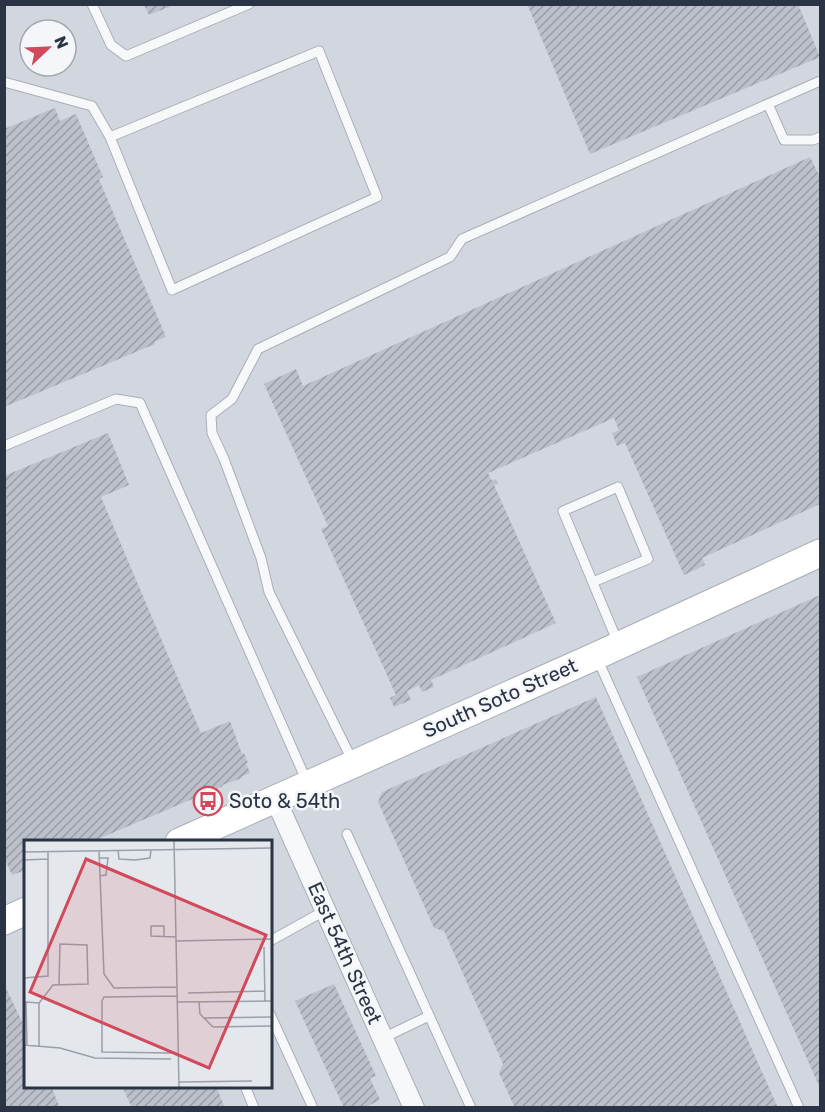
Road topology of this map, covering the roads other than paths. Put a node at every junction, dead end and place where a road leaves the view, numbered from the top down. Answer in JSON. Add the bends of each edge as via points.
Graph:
{"nodes":[{"id":1,"x":92,"y":4,"type":"edge"},
{"id":2,"x":249,"y":4,"type":"edge"},
{"id":3,"x":820,"y":81,"type":"edge"},
{"id":4,"x":4,"y":82,"type":"edge"},
{"id":5,"x":768,"y":104,"type":"junction"},
{"id":6,"x":110,"y":137,"type":"junction"},
{"id":7,"x":820,"y":137,"type":"edge"},
{"id":8,"x":4,"y":446,"type":"edge"},
{"id":9,"x":820,"y":553,"type":"edge"},
{"id":10,"x":592,"y":582,"type":"junction"},
{"id":11,"x":608,"y":651,"type":"junction"},
{"id":12,"x":354,"y":763,"type":"junction"},
{"id":13,"x":308,"y":784,"type":"junction"},
{"id":14,"x":275,"y":798,"type":"junction"},
{"id":15,"x":347,"y":834,"type":"dead end"},
{"id":16,"x":183,"y":840,"type":"edge"},
{"id":17,"x":326,"y":910,"type":"junction"},
{"id":18,"x":24,"y":912,"type":"edge"},
{"id":19,"x":4,"y":921,"type":"edge"},
{"id":20,"x":272,"y":940,"type":"edge"},
{"id":21,"x":429,"y":1016,"type":"junction"},
{"id":22,"x":272,"y":1019,"type":"edge"},
{"id":23,"x":383,"y":1038,"type":"junction"},
{"id":24,"x":246,"y":1088,"type":"edge"},
{"id":25,"x":254,"y":1107,"type":"edge"},
{"id":26,"x":313,"y":1107,"type":"edge"},
{"id":27,"x":414,"y":1107,"type":"edge"},
{"id":28,"x":471,"y":1107,"type":"edge"},
{"id":29,"x":799,"y":1107,"type":"edge"}],
"edges":[{"from":1,"to":2,"type":"lane","via":[[111,45],[126,56]]},
{"from":3,"to":5,"type":"lane"},
{"from":4,"to":6,"type":"lane","via":[[92,106]]},
{"from":5,"to":7,"type":"lane","via":[[784,140]]},
{"from":5,"to":12,"type":"lane","via":[[462,239],[450,257],[258,350],[232,399],[211,415],[212,433],[261,558],[269,592]]},
{"from":6,"to":6,"type":"lane","via":[[172,290],[377,197],[319,51]]},
{"from":8,"to":13,"type":"lane","via":[[116,399],[140,403]]},
{"from":9,"to":11,"type":"main road","name":"South Soto Street"},
{"from":10,"to":10,"type":"lane","via":[[563,511],[618,487],[648,558]]},
{"from":10,"to":11,"type":"lane"},
{"from":11,"to":12,"type":"main road","name":"South Soto Street"},
{"from":11,"to":29,"type":"lane"},
{"from":12,"to":13,"type":"main road","name":"South Soto Street"},
{"from":13,"to":14,"type":"main road","name":"South Soto Street"},
{"from":14,"to":16,"type":"main road","name":"South Soto Street"},
{"from":14,"to":17,"type":"street","name":"East 54th Street"},
{"from":15,"to":21,"type":"lane"},
{"from":17,"to":20,"type":"lane"},
{"from":17,"to":23,"type":"street","name":"East 54th Street"},
{"from":18,"to":19,"type":"main road"},
{"from":21,"to":23,"type":"lane"},
{"from":21,"to":28,"type":"lane"},
{"from":22,"to":26,"type":"lane"},
{"from":23,"to":27,"type":"street","name":"East 54th Street"},
{"from":24,"to":25,"type":"lane"}]}
